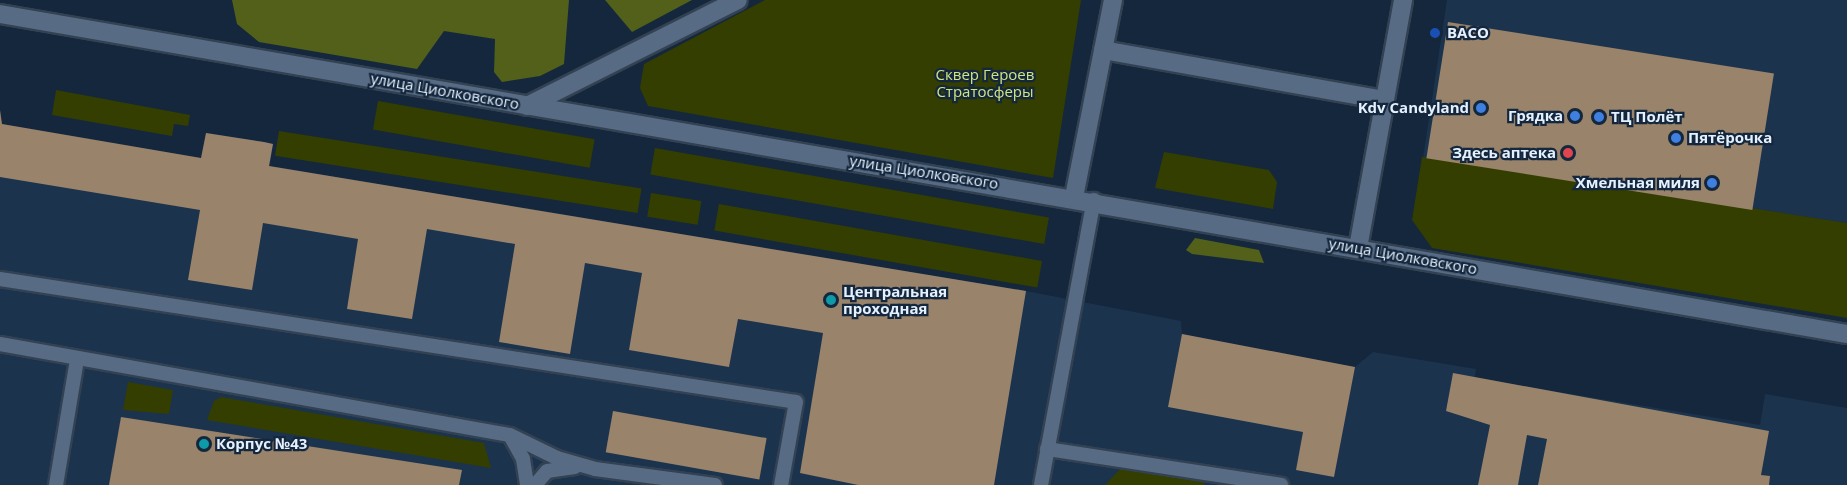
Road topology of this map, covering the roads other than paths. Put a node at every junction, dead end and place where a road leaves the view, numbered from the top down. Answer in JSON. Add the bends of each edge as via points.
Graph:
{"nodes":[{"id":1,"x":738,"y":0,"type":"edge"},
{"id":2,"x":1113,"y":0,"type":"edge"},
{"id":3,"x":1403,"y":0,"type":"edge"},
{"id":4,"x":0,"y":14,"type":"edge"},
{"id":5,"x":1103,"y":50,"type":"junction"},
{"id":6,"x":1385,"y":100,"type":"junction"},
{"id":7,"x":527,"y":106,"type":"junction"},
{"id":8,"x":1074,"y":197,"type":"junction"},
{"id":9,"x":1094,"y":201,"type":"junction"},
{"id":10,"x":1358,"y":248,"type":"junction"},
{"id":11,"x":0,"y":279,"type":"edge"},
{"id":12,"x":1847,"y":334,"type":"edge"},
{"id":13,"x":0,"y":344,"type":"edge"},
{"id":14,"x":77,"y":360,"type":"junction"},
{"id":15,"x":510,"y":435,"type":"junction"},
{"id":16,"x":1047,"y":449,"type":"junction"},
{"id":17,"x":595,"y":469,"type":"junction"},
{"id":18,"x":56,"y":485,"type":"edge"},
{"id":19,"x":526,"y":485,"type":"edge"},
{"id":20,"x":535,"y":485,"type":"edge"},
{"id":21,"x":715,"y":485,"type":"edge"},
{"id":22,"x":781,"y":485,"type":"edge"},
{"id":23,"x":1041,"y":485,"type":"edge"},
{"id":24,"x":1281,"y":485,"type":"edge"}],
"edges":[{"from":1,"to":7,"type":"street"},
{"from":2,"to":5,"type":"street"},
{"from":3,"to":6,"type":"street"},
{"from":4,"to":7,"type":"street","name":"улица Циолковского"},
{"from":5,"to":6,"type":"street"},
{"from":5,"to":8,"type":"street"},
{"from":6,"to":10,"type":"street"},
{"from":7,"to":8,"type":"street","name":"улица Циолковского"},
{"from":8,"to":9,"type":"street","name":"улица Циолковского"},
{"from":9,"to":10,"type":"street","name":"улица Циолковского"},
{"from":9,"to":16,"type":"lane"},
{"from":10,"to":12,"type":"street","name":"улица Циолковского"},
{"from":11,"to":22,"type":"lane","via":[[796,402]]},
{"from":13,"to":14,"type":"lane"},
{"from":14,"to":15,"type":"lane"},
{"from":14,"to":18,"type":"lane"},
{"from":15,"to":17,"type":"lane","via":[[557,458]]},
{"from":15,"to":19,"type":"lane","via":[[523,459]]},
{"from":16,"to":23,"type":"lane"},
{"from":16,"to":24,"type":"lane"},
{"from":17,"to":20,"type":"lane","via":[[567,466],[547,471]]},
{"from":17,"to":21,"type":"lane"}]}
